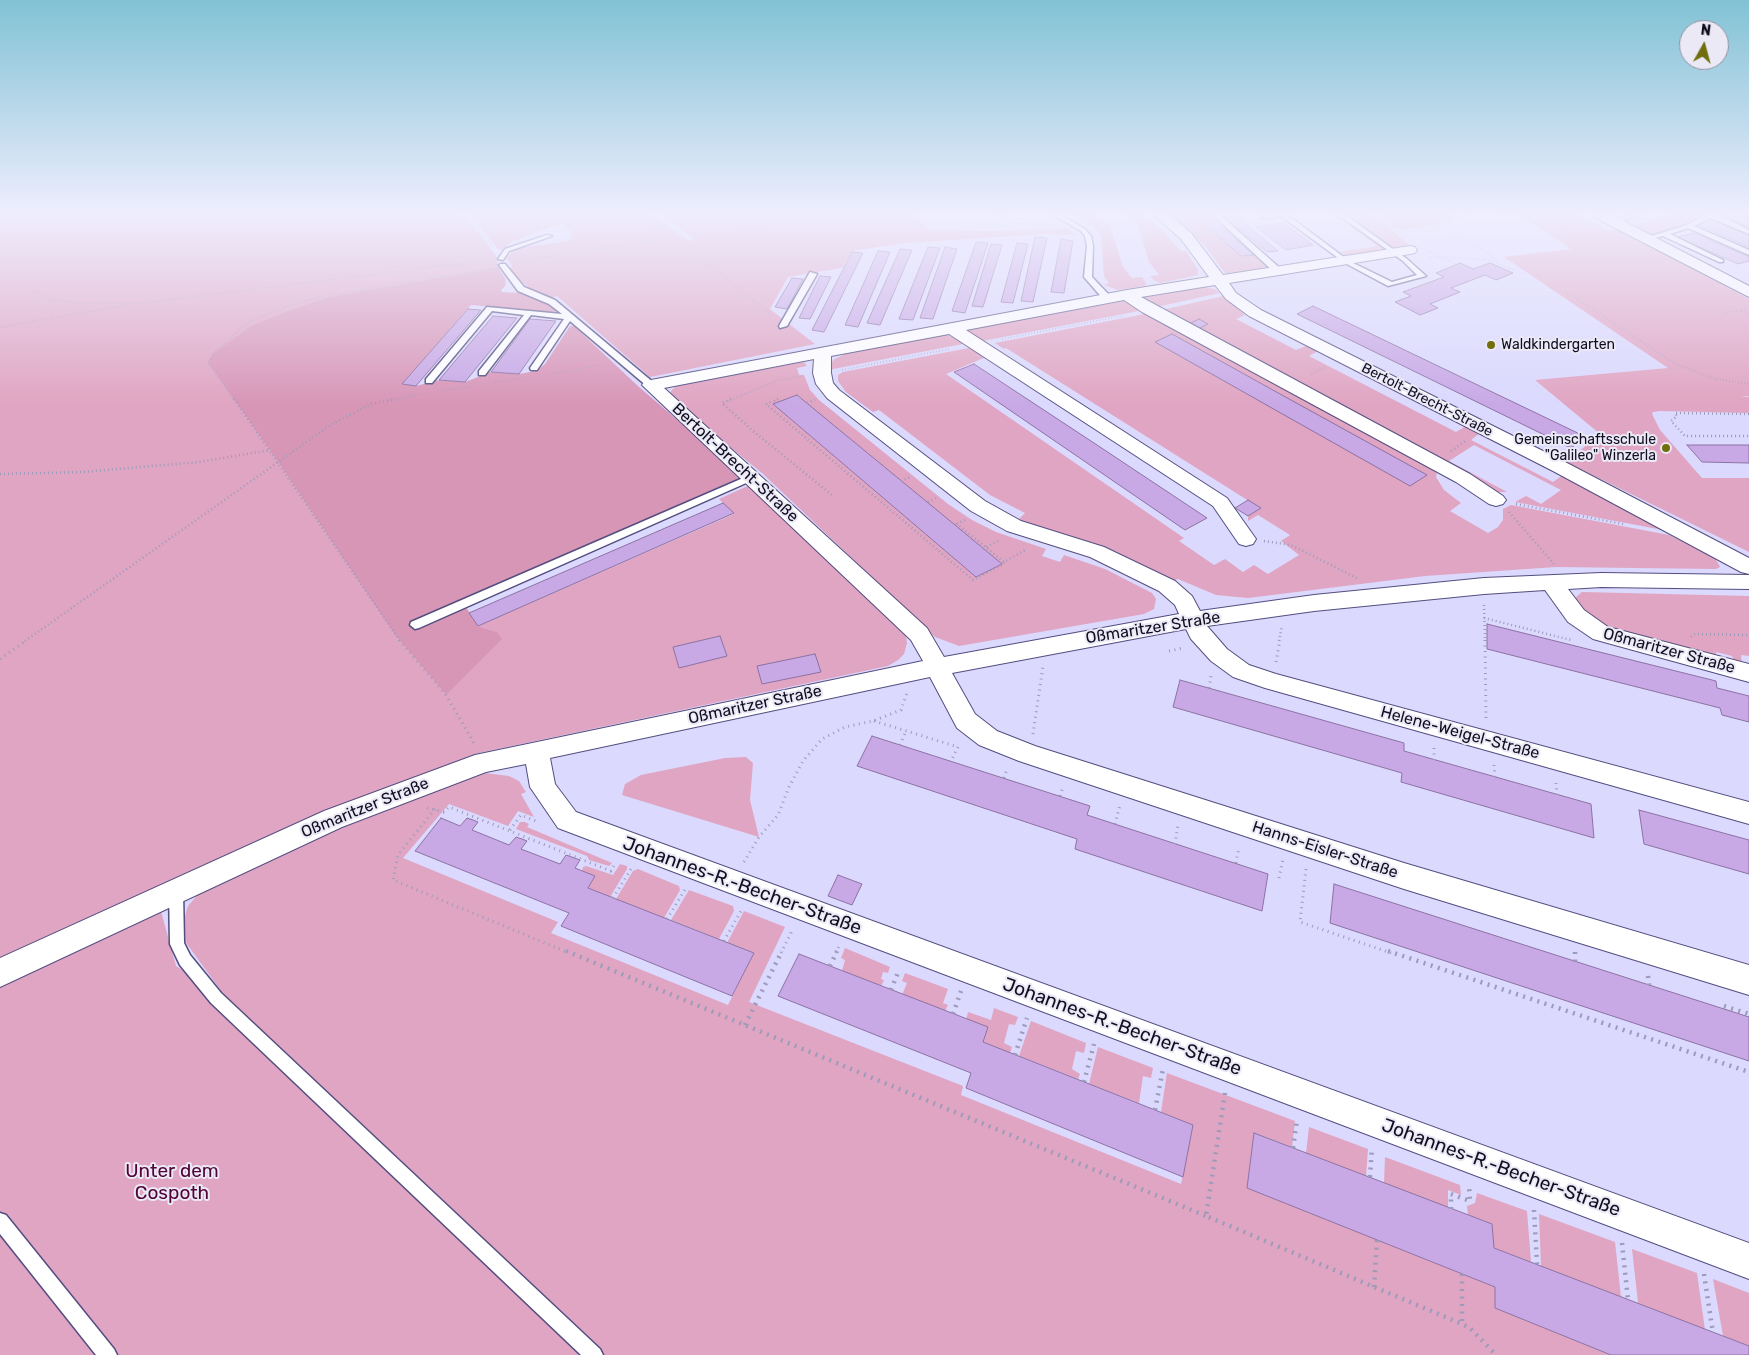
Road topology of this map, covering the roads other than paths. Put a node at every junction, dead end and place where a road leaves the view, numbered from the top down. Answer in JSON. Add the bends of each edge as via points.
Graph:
{"nodes":[{"id":1,"x":513,"y":277,"type":"edge"},
{"id":2,"x":811,"y":277,"type":"edge"},
{"id":3,"x":1088,"y":277,"type":"edge"},
{"id":4,"x":1216,"y":277,"type":"edge"},
{"id":5,"x":1239,"y":277,"type":"edge"},
{"id":6,"x":1377,"y":277,"type":"edge"},
{"id":7,"x":1417,"y":277,"type":"edge"},
{"id":8,"x":1721,"y":277,"type":"edge"},
{"id":9,"x":1218,"y":280,"type":"junction"},
{"id":10,"x":1749,"y":292,"type":"edge"},
{"id":11,"x":1127,"y":296,"type":"junction"},
{"id":12,"x":1108,"y":299,"type":"junction"},
{"id":13,"x":529,"y":313,"type":"junction"},
{"id":14,"x":569,"y":317,"type":"junction"},
{"id":15,"x":783,"y":326,"type":"road end"},
{"id":16,"x":953,"y":329,"type":"junction"},
{"id":17,"x":823,"y":353,"type":"junction"},
{"id":18,"x":534,"y":368,"type":"dead end"},
{"id":19,"x":482,"y":373,"type":"dead end"},
{"id":20,"x":429,"y":381,"type":"dead end"},
{"id":21,"x":651,"y":385,"type":"junction"},
{"id":22,"x":750,"y":478,"type":"junction"},
{"id":23,"x":1496,"y":500,"type":"road end"},
{"id":24,"x":1246,"y":539,"type":"road end"},
{"id":25,"x":1749,"y":567,"type":"edge"},
{"id":26,"x":1749,"y":582,"type":"edge"},
{"id":27,"x":1550,"y":583,"type":"junction"},
{"id":28,"x":1193,"y":620,"type":"junction"},
{"id":29,"x":415,"y":625,"type":"dead end"},
{"id":30,"x":937,"y":667,"type":"junction"},
{"id":31,"x":1749,"y":672,"type":"edge"},
{"id":32,"x":536,"y":751,"type":"junction"},
{"id":33,"x":1749,"y":812,"type":"edge"},
{"id":34,"x":176,"y":891,"type":"junction"},
{"id":35,"x":0,"y":974,"type":"edge"},
{"id":36,"x":1749,"y":980,"type":"edge"},
{"id":37,"x":0,"y":1221,"type":"edge"},
{"id":38,"x":1749,"y":1261,"type":"edge"},
{"id":39,"x":108,"y":1355,"type":"edge"},
{"id":40,"x":594,"y":1355,"type":"edge"}],
"edges":[{"from":1,"to":14,"type":"lane","via":[[521,289],[552,302]]},
{"from":2,"to":15,"type":"lane"},
{"from":3,"to":12,"type":"lane"},
{"from":4,"to":9,"type":"street"},
{"from":5,"to":9,"type":"street","name":"Bertolt-Brecht-Straße"},
{"from":6,"to":7,"type":"lane","via":[[1391,284]]},
{"from":8,"to":10,"type":"street"},
{"from":9,"to":11,"type":"street","name":"Bertolt-Brecht-Straße"},
{"from":9,"to":25,"type":"street","name":"Bertolt-Brecht-Straße","via":[[1231,296],[1256,313]]},
{"from":11,"to":12,"type":"street","name":"Bertolt-Brecht-Straße"},
{"from":11,"to":23,"type":"street","via":[[1434,462]]},
{"from":12,"to":16,"type":"street","name":"Bertolt-Brecht-Straße"},
{"from":13,"to":14,"type":"lane"},
{"from":13,"to":19,"type":"lane"},
{"from":13,"to":20,"type":"lane","via":[[490,309]]},
{"from":14,"to":18,"type":"lane"},
{"from":14,"to":21,"type":"lane"},
{"from":16,"to":17,"type":"street","name":"Bertolt-Brecht-Straße"},
{"from":16,"to":24,"type":"street","via":[[1220,502]]},
{"from":17,"to":21,"type":"street","name":"Bertolt-Brecht-Straße"},
{"from":17,"to":28,"type":"street","via":[[822,373],[833,394],[978,506],[1014,526],[1097,552],[1167,586],[1184,601]]},
{"from":21,"to":22,"type":"street","name":"Bertolt-Brecht-Straße"},
{"from":22,"to":29,"type":"lane"},
{"from":22,"to":30,"type":"street","name":"Bertolt-Brecht-Straße","via":[[919,634]]},
{"from":26,"to":27,"type":"street","name":"Oßmaritzer Straße","via":[[1601,580]]},
{"from":27,"to":28,"type":"street","name":"Oßmaritzer Straße","via":[[1398,594]]},
{"from":27,"to":31,"type":"street","name":"Oßmaritzer Straße","via":[[1576,616],[1594,630]]},
{"from":28,"to":30,"type":"street","name":"Oßmaritzer Straße"},
{"from":28,"to":33,"type":"street","name":"Helene-Weigel-Straße","via":[[1199,634],[1219,656],[1241,671]]},
{"from":30,"to":32,"type":"street","name":"Oßmaritzer Straße"},
{"from":30,"to":36,"type":"street","name":"Hanns-Eisler-Straße","via":[[966,721],[988,738],[1028,754],[1404,876]]},
{"from":32,"to":34,"type":"street","name":"Oßmaritzer Straße","via":[[484,762],[381,801],[315,827]]},
{"from":32,"to":38,"type":"street","name":"Johannes-R.-Becher-Straße","via":[[543,787],[567,820]]},
{"from":34,"to":35,"type":"street","name":"Oßmaritzer Straße"},
{"from":34,"to":40,"type":"lane","via":[[177,944],[185,960],[216,998]]},
{"from":37,"to":39,"type":"lane"}]}
